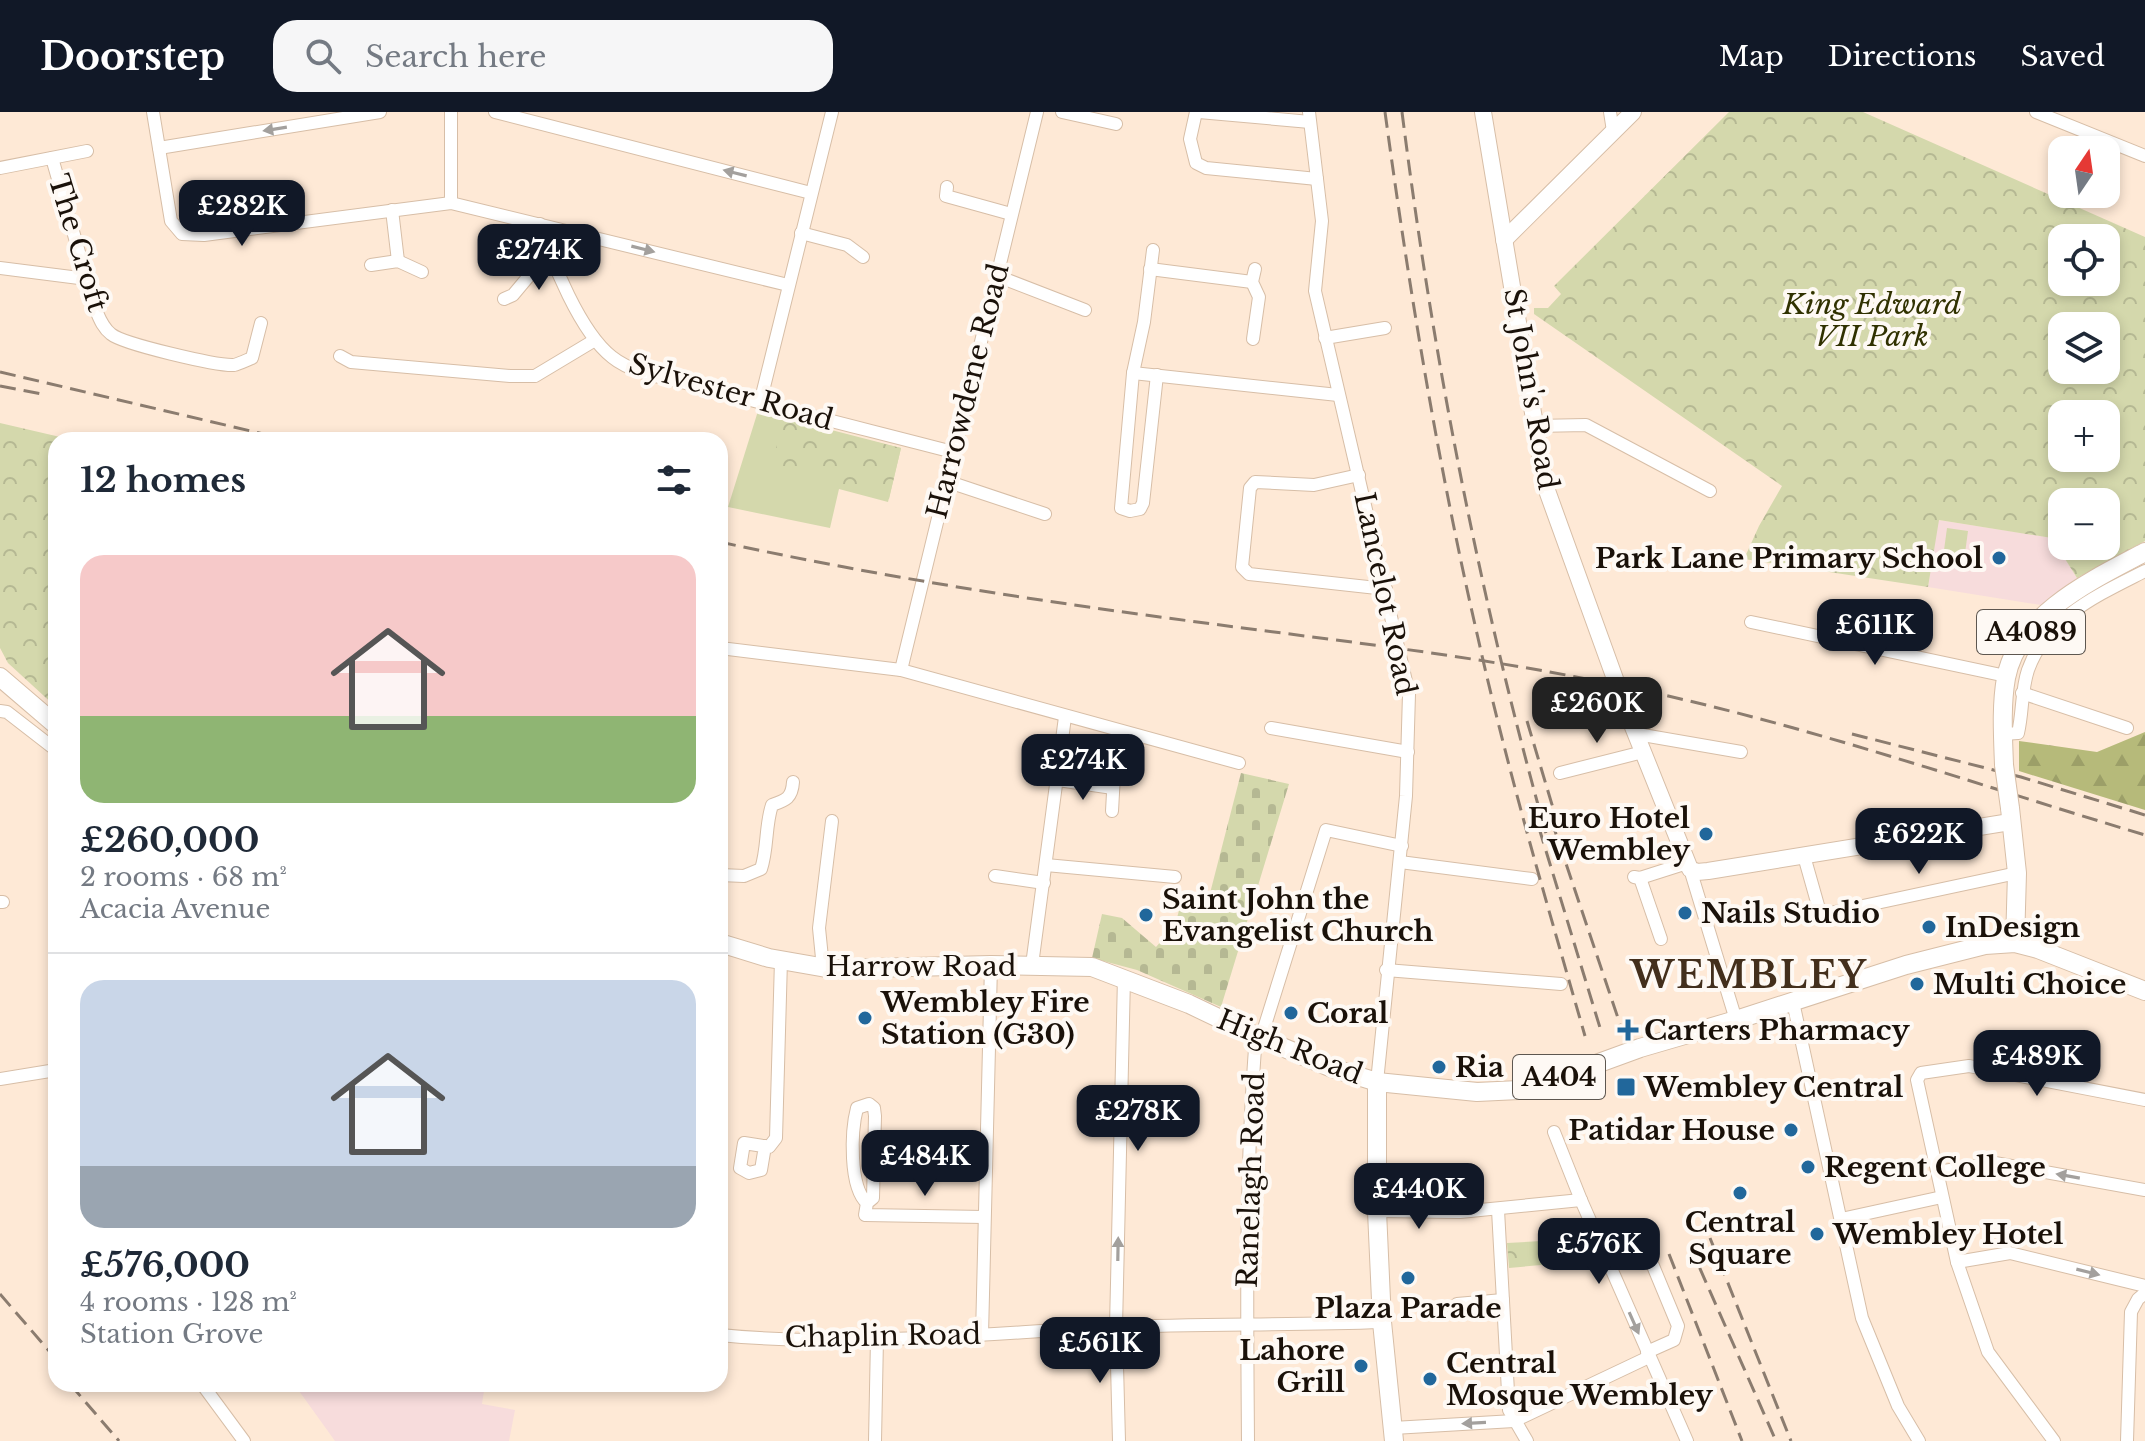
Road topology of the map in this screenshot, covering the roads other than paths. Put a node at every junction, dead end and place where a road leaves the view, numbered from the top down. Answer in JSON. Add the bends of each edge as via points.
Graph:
{"nodes":[{"id":1,"x":153,"y":112,"type":"edge"},
{"id":2,"x":380,"y":112,"type":"edge"},
{"id":3,"x":451,"y":112,"type":"edge"},
{"id":4,"x":495,"y":112,"type":"edge"},
{"id":5,"x":832,"y":112,"type":"edge"},
{"id":6,"x":1037,"y":112,"type":"edge"},
{"id":7,"x":1062,"y":112,"type":"edge"},
{"id":8,"x":1198,"y":112,"type":"edge"},
{"id":9,"x":1483,"y":112,"type":"edge"},
{"id":10,"x":1610,"y":112,"type":"edge"},
{"id":11,"x":1633,"y":112,"type":"edge"},
{"id":12,"x":2036,"y":112,"type":"edge"},
{"id":13,"x":1256,"y":115,"type":"edge"},
{"id":14,"x":1310,"y":117,"type":"edge"},
{"id":15,"x":1116,"y":124,"type":"dead end"},
{"id":16,"x":1613,"y":131,"type":"junction"},
{"id":17,"x":159,"y":148,"type":"junction"},
{"id":18,"x":87,"y":151,"type":"dead end"},
{"id":19,"x":2145,"y":156,"type":"edge"},
{"id":20,"x":52,"y":158,"type":"junction"},
{"id":21,"x":0,"y":168,"type":"edge"},
{"id":22,"x":1317,"y":179,"type":"junction"},
{"id":23,"x":811,"y":193,"type":"junction"},
{"id":24,"x":945,"y":195,"type":"dead end"},
{"id":25,"x":451,"y":203,"type":"junction"},
{"id":26,"x":392,"y":210,"type":"junction"},
{"id":27,"x":1011,"y":214,"type":"junction"},
{"id":28,"x":540,"y":224,"type":"junction"},
{"id":29,"x":801,"y":233,"type":"junction"},
{"id":30,"x":1504,"y":240,"type":"junction"},
{"id":31,"x":1153,"y":250,"type":"dead end"},
{"id":32,"x":549,"y":252,"type":"junction"},
{"id":33,"x":863,"y":257,"type":"dead end"},
{"id":34,"x":398,"y":261,"type":"junction"},
{"id":35,"x":371,"y":265,"type":"dead end"},
{"id":36,"x":0,"y":268,"type":"edge"},
{"id":37,"x":1150,"y":269,"type":"junction"},
{"id":38,"x":422,"y":272,"type":"dead end"},
{"id":39,"x":997,"y":276,"type":"junction"},
{"id":40,"x":87,"y":279,"type":"junction"},
{"id":41,"x":788,"y":285,"type":"junction"},
{"id":42,"x":504,"y":299,"type":"dead end"},
{"id":43,"x":1085,"y":310,"type":"dead end"},
{"id":44,"x":261,"y":323,"type":"dead end"},
{"id":45,"x":1385,"y":328,"type":"dead end"},
{"id":46,"x":1325,"y":338,"type":"junction"},
{"id":47,"x":1253,"y":339,"type":"dead end"},
{"id":48,"x":595,"y":340,"type":"junction"},
{"id":49,"x":340,"y":356,"type":"dead end"},
{"id":50,"x":1133,"y":373,"type":"junction"},
{"id":51,"x":1157,"y":375,"type":"junction"},
{"id":52,"x":1338,"y":395,"type":"junction"},
{"id":53,"x":760,"y":403,"type":"junction"},
{"id":54,"x":1535,"y":426,"type":"junction"},
{"id":55,"x":953,"y":452,"type":"junction"},
{"id":56,"x":1359,"y":475,"type":"junction"},
{"id":57,"x":946,"y":481,"type":"junction"},
{"id":58,"x":1710,"y":491,"type":"dead end"},
{"id":59,"x":1045,"y":514,"type":"dead end"},
{"id":60,"x":2145,"y":552,"type":"edge"},
{"id":61,"x":2145,"y":571,"type":"edge"},
{"id":62,"x":1386,"y":589,"type":"junction"},
{"id":63,"x":1751,"y":622,"type":"dead end"},
{"id":64,"x":728,"y":649,"type":"edge"},
{"id":65,"x":901,"y":670,"type":"junction"},
{"id":66,"x":2006,"y":676,"type":"junction"},
{"id":67,"x":0,"y":677,"type":"edge"},
{"id":68,"x":2022,"y":693,"type":"junction"},
{"id":69,"x":0,"y":711,"type":"edge"},
{"id":70,"x":1065,"y":717,"type":"junction"},
{"id":71,"x":48,"y":718,"type":"edge"},
{"id":72,"x":1271,"y":728,"type":"dead end"},
{"id":73,"x":2127,"y":728,"type":"dead end"},
{"id":74,"x":1637,"y":734,"type":"junction"},
{"id":75,"x":2003,"y":734,"type":"junction"},
{"id":76,"x":48,"y":744,"type":"edge"},
{"id":77,"x":1408,"y":752,"type":"junction"},
{"id":78,"x":1643,"y":752,"type":"junction"},
{"id":79,"x":1741,"y":752,"type":"dead end"},
{"id":80,"x":1239,"y":763,"type":"dead end"},
{"id":81,"x":1560,"y":773,"type":"dead end"},
{"id":82,"x":1058,"y":780,"type":"junction"},
{"id":83,"x":793,"y":782,"type":"dead end"},
{"id":84,"x":1112,"y":811,"type":"dead end"},
{"id":85,"x":2010,"y":815,"type":"junction"},
{"id":86,"x":832,"y":821,"type":"dead end"},
{"id":87,"x":1402,"y":846,"type":"junction"},
{"id":88,"x":1804,"y":856,"type":"junction"},
{"id":89,"x":1400,"y":862,"type":"junction"},
{"id":90,"x":1046,"y":865,"type":"junction"},
{"id":91,"x":1688,"y":866,"type":"junction"},
{"id":92,"x":2017,"y":873,"type":"junction"},
{"id":93,"x":728,"y":875,"type":"edge"},
{"id":94,"x":995,"y":876,"type":"dead end"},
{"id":95,"x":1175,"y":877,"type":"dead end"},
{"id":96,"x":1532,"y":879,"type":"dead end"},
{"id":97,"x":1044,"y":883,"type":"junction"},
{"id":98,"x":1661,"y":939,"type":"dead end"},
{"id":99,"x":2015,"y":943,"type":"junction"},
{"id":100,"x":728,"y":945,"type":"edge"},
{"id":101,"x":781,"y":960,"type":"junction"},
{"id":102,"x":991,"y":965,"type":"junction"},
{"id":103,"x":1032,"y":965,"type":"junction"},
{"id":104,"x":823,"y":968,"type":"junction"},
{"id":105,"x":1386,"y":970,"type":"junction"},
{"id":106,"x":1124,"y":977,"type":"junction"},
{"id":107,"x":1561,"y":984,"type":"dead end"},
{"id":108,"x":2145,"y":991,"type":"edge"},
{"id":109,"x":1793,"y":1002,"type":"junction"},
{"id":110,"x":1736,"y":1020,"type":"junction"},
{"id":111,"x":1259,"y":1037,"type":"junction"},
{"id":112,"x":48,"y":1071,"type":"edge"},
{"id":113,"x":0,"y":1079,"type":"edge"},
{"id":114,"x":1377,"y":1082,"type":"junction"},
{"id":115,"x":2145,"y":1100,"type":"edge"},
{"id":116,"x":1554,"y":1132,"type":"dead end"},
{"id":117,"x":765,"y":1146,"type":"dead end"},
{"id":118,"x":1937,"y":1172,"type":"junction"},
{"id":119,"x":2145,"y":1190,"type":"edge"},
{"id":120,"x":1942,"y":1197,"type":"junction"},
{"id":121,"x":1581,"y":1200,"type":"junction"},
{"id":122,"x":866,"y":1209,"type":"junction"},
{"id":123,"x":1498,"y":1210,"type":"junction"},
{"id":124,"x":1377,"y":1211,"type":"junction"},
{"id":125,"x":984,"y":1217,"type":"junction"},
{"id":126,"x":1841,"y":1219,"type":"junction"},
{"id":127,"x":1646,"y":1249,"type":"dead end"},
{"id":128,"x":1957,"y":1262,"type":"junction"},
{"id":129,"x":2145,"y":1286,"type":"edge"},
{"id":130,"x":2145,"y":1293,"type":"edge"},
{"id":131,"x":1503,"y":1300,"type":"junction"},
{"id":132,"x":1457,"y":1304,"type":"dead end"},
{"id":133,"x":1382,"y":1322,"type":"junction"},
{"id":134,"x":1247,"y":1325,"type":"junction"},
{"id":135,"x":1116,"y":1327,"type":"junction"},
{"id":136,"x":982,"y":1335,"type":"junction"},
{"id":137,"x":728,"y":1336,"type":"edge"},
{"id":138,"x":877,"y":1338,"type":"junction"},
{"id":139,"x":1648,"y":1355,"type":"junction"},
{"id":140,"x":208,"y":1392,"type":"edge"},
{"id":141,"x":1514,"y":1421,"type":"junction"},
{"id":142,"x":1393,"y":1435,"type":"edge"},
{"id":143,"x":244,"y":1441,"type":"edge"},
{"id":144,"x":875,"y":1441,"type":"edge"},
{"id":145,"x":1119,"y":1441,"type":"edge"},
{"id":146,"x":1248,"y":1441,"type":"edge"},
{"id":147,"x":1527,"y":1441,"type":"edge"},
{"id":148,"x":1687,"y":1441,"type":"edge"},
{"id":149,"x":1919,"y":1441,"type":"edge"},
{"id":150,"x":2054,"y":1441,"type":"edge"},
{"id":151,"x":2127,"y":1441,"type":"edge"}],
"edges":[{"from":1,"to":17,"type":"street"},
{"from":2,"to":17,"type":"street","one_way":true},
{"from":3,"to":25,"type":"street"},
{"from":23,"to":4,"type":"street","one_way":true},
{"from":5,"to":23,"type":"street"},
{"from":6,"to":27,"type":"street","name":"Harrowdene Road"},
{"from":7,"to":15,"type":"street"},
{"from":8,"to":13,"type":"street"},
{"from":8,"to":22,"type":"street","via":[[1190,139],[1196,163]]},
{"from":9,"to":30,"type":"street","name":"St John's Road"},
{"from":10,"to":16,"type":"street"},
{"from":11,"to":16,"type":"street"},
{"from":12,"to":19,"type":"street"},
{"from":13,"to":14,"type":"street"},
{"from":14,"to":22,"type":"street","name":"Lancelot Road"},
{"from":16,"to":30,"type":"street"},
{"from":17,"to":26,"type":"street","via":[[171,221],[182,234]]},
{"from":18,"to":20,"type":"street"},
{"from":20,"to":21,"type":"street"},
{"from":20,"to":40,"type":"street","name":"The Croft"},
{"from":22,"to":46,"type":"street","name":"Lancelot Road","via":[[1322,221],[1315,291]]},
{"from":23,"to":29,"type":"street"},
{"from":24,"to":27,"type":"street"},
{"from":25,"to":26,"type":"street"},
{"from":25,"to":28,"type":"street"},
{"from":26,"to":34,"type":"street"},
{"from":27,"to":39,"type":"street","name":"Harrowdene Road"},
{"from":28,"to":32,"type":"street","name":"Sylvester Road"},
{"from":28,"to":41,"type":"street","one_way":true},
{"from":29,"to":33,"type":"street","via":[[847,245]]},
{"from":29,"to":41,"type":"street"},
{"from":30,"to":54,"type":"street","name":"St John's Road"},
{"from":31,"to":37,"type":"street"},
{"from":32,"to":42,"type":"street"},
{"from":32,"to":48,"type":"street","name":"Sylvester Road"},
{"from":34,"to":35,"type":"street"},
{"from":34,"to":38,"type":"street"},
{"from":36,"to":40,"type":"street"},
{"from":37,"to":47,"type":"street","via":[[1254,275],[1259,297]]},
{"from":37,"to":50,"type":"street"},
{"from":39,"to":43,"type":"street"},
{"from":39,"to":55,"type":"street","name":"Harrowdene Road"},
{"from":40,"to":44,"type":"street","name":"The Croft","via":[[101,323],[124,342],[234,365],[252,358]]},
{"from":41,"to":53,"type":"street"},
{"from":45,"to":46,"type":"street"},
{"from":46,"to":52,"type":"street","name":"Lancelot Road"},
{"from":48,"to":49,"type":"street","via":[[535,376],[351,362]]},
{"from":48,"to":53,"type":"street","name":"Sylvester Road","via":[[626,365]]},
{"from":50,"to":51,"type":"street"},
{"from":50,"to":51,"type":"street","via":[[1121,508],[1130,511],[1143,503]]},
{"from":51,"to":52,"type":"street"},
{"from":52,"to":56,"type":"street","name":"Lancelot Road"},
{"from":53,"to":55,"type":"street","name":"Sylvester Road"},
{"from":54,"to":58,"type":"street","via":[[1586,425]]},
{"from":54,"to":74,"type":"street","name":"St John's Road","via":[[1545,485]]},
{"from":55,"to":57,"type":"street","name":"Harrowdene Road"},
{"from":56,"to":62,"type":"street","name":"Lancelot Road"},
{"from":56,"to":62,"type":"street","via":[[1314,485],[1255,482],[1250,488],[1242,567],[1249,574]]},
{"from":57,"to":59,"type":"street"},
{"from":57,"to":65,"type":"street","name":"Harrowdene Road"},
{"from":60,"to":66,"type":"main road","number":"A4089","via":[[2059,600],[2023,641]]},
{"from":61,"to":68,"type":"street","via":[[2087,601],[2052,628],[2028,670]]},
{"from":62,"to":77,"type":"street","name":"Lancelot Road","via":[[1409,694]]},
{"from":63,"to":66,"type":"street"},
{"from":64,"to":65,"type":"street"},
{"from":65,"to":70,"type":"street"},
{"from":66,"to":75,"type":"main road","number":"A4089"},
{"from":67,"to":71,"type":"main road"},
{"from":68,"to":73,"type":"street"},
{"from":68,"to":75,"type":"street","via":[[2018,733]]},
{"from":69,"to":76,"type":"street"},
{"from":70,"to":80,"type":"street"},
{"from":70,"to":82,"type":"street"},
{"from":72,"to":77,"type":"street"},
{"from":74,"to":78,"type":"street","name":"St John's Road"},
{"from":74,"to":79,"type":"street"},
{"from":75,"to":85,"type":"main road","number":"A4089","bridge":true},
{"from":77,"to":87,"type":"street","name":"Lancelot Road"},
{"from":78,"to":81,"type":"street"},
{"from":78,"to":91,"type":"street","name":"St John's Road"},
{"from":82,"to":84,"type":"street","via":[[1114,782]]},
{"from":82,"to":90,"type":"street"},
{"from":83,"to":93,"type":"street","via":[[786,801],[772,805],[761,869]]},
{"from":85,"to":88,"type":"street"},
{"from":85,"to":92,"type":"main road","number":"A4089"},
{"from":86,"to":104,"type":"street","via":[[819,928]]},
{"from":87,"to":89,"type":"street","name":"Lancelot Road"},
{"from":87,"to":111,"type":"street","name":"Ranelagh Road","via":[[1326,830]]},
{"from":88,"to":91,"type":"street","via":[[1708,871]]},
{"from":88,"to":92,"type":"street","via":[[1819,909],[1830,913]]},
{"from":89,"to":96,"type":"street"},
{"from":89,"to":105,"type":"street","name":"Lancelot Road"},
{"from":90,"to":95,"type":"street"},
{"from":90,"to":97,"type":"street"},
{"from":91,"to":98,"type":"street","via":[[1637,878]]},
{"from":91,"to":110,"type":"street","name":"St John's Road"},
{"from":92,"to":99,"type":"main road","number":"A4089"},
{"from":94,"to":97,"type":"street"},
{"from":97,"to":103,"type":"street"},
{"from":99,"to":108,"type":"main road","number":"A404"},
{"from":99,"to":109,"type":"main road","name":"High Road","number":"A404","via":[[1906,965]]},
{"from":100,"to":101,"type":"main road","name":"Harrow Road","number":"A404"},
{"from":101,"to":104,"type":"main road","name":"Harrow Road","number":"A404"},
{"from":101,"to":117,"type":"street","via":[[776,1138]]},
{"from":102,"to":103,"type":"main road","name":"Harrow Road","number":"A404"},
{"from":102,"to":104,"type":"main road","name":"Harrow Road","number":"A404"},
{"from":102,"to":125,"type":"street"},
{"from":103,"to":106,"type":"main road","name":"Harrow Road","number":"A404","via":[[1092,967]]},
{"from":105,"to":107,"type":"street"},
{"from":105,"to":114,"type":"street","name":"Lancelot Road"},
{"from":106,"to":111,"type":"main road","name":"High Road","number":"A404"},
{"from":135,"to":106,"type":"street","one_way":true},
{"from":109,"to":110,"type":"main road","name":"High Road","number":"A404"},
{"from":109,"to":126,"type":"street"},
{"from":110,"to":114,"type":"main road","name":"High Road","number":"A404","via":[[1519,1090],[1465,1091]]},
{"from":111,"to":114,"type":"main road","name":"High Road","number":"A404"},
{"from":111,"to":134,"type":"street","name":"Ranelagh Road","via":[[1252,1101]]},
{"from":112,"to":113,"type":"street"},
{"from":114,"to":124,"type":"main road"},
{"from":115,"to":118,"type":"street","via":[[1969,1066],[1921,1073],[1917,1080]]},
{"from":116,"to":121,"type":"street"},
{"from":119,"to":118,"type":"street","one_way":true,"via":[[1995,1163]]},
{"from":118,"to":120,"type":"street"},
{"from":120,"to":126,"type":"street"},
{"from":120,"to":128,"type":"street"},
{"from":121,"to":123,"type":"street"},
{"from":121,"to":139,"type":"street","one_way":true},
{"from":122,"to":122,"type":"street","via":[[855,1177],[853,1141],[857,1108],[869,1104],[875,1116],[876,1179]]},
{"from":122,"to":125,"type":"street"},
{"from":123,"to":124,"type":"street"},
{"from":123,"to":131,"type":"street"},
{"from":124,"to":133,"type":"main road"},
{"from":125,"to":136,"type":"street"},
{"from":126,"to":149,"type":"street","via":[[1862,1318],[1898,1406]]},
{"from":127,"to":139,"type":"street","via":[[1678,1326],[1674,1340]]},
{"from":128,"to":129,"type":"street","one_way":true,"via":[[2010,1253]]},
{"from":128,"to":150,"type":"street","via":[[1988,1352]]},
{"from":130,"to":151,"type":"street","via":[[2131,1312]]},
{"from":131,"to":132,"type":"street"},
{"from":131,"to":141,"type":"street"},
{"from":133,"to":134,"type":"street","name":"Chaplin Road"},
{"from":133,"to":142,"type":"main road"},
{"from":134,"to":135,"type":"street","name":"Chaplin Road"},
{"from":134,"to":146,"type":"street","name":"Ranelagh Road"},
{"from":135,"to":136,"type":"street","name":"Chaplin Road"},
{"from":135,"to":145,"type":"street"},
{"from":136,"to":138,"type":"street","name":"Chaplin Road"},
{"from":137,"to":138,"type":"street","name":"Chaplin Road"},
{"from":138,"to":144,"type":"street"},
{"from":139,"to":141,"type":"street"},
{"from":139,"to":148,"type":"street"},
{"from":140,"to":143,"type":"street"},
{"from":141,"to":142,"type":"street","one_way":true},
{"from":141,"to":147,"type":"street"}]}
